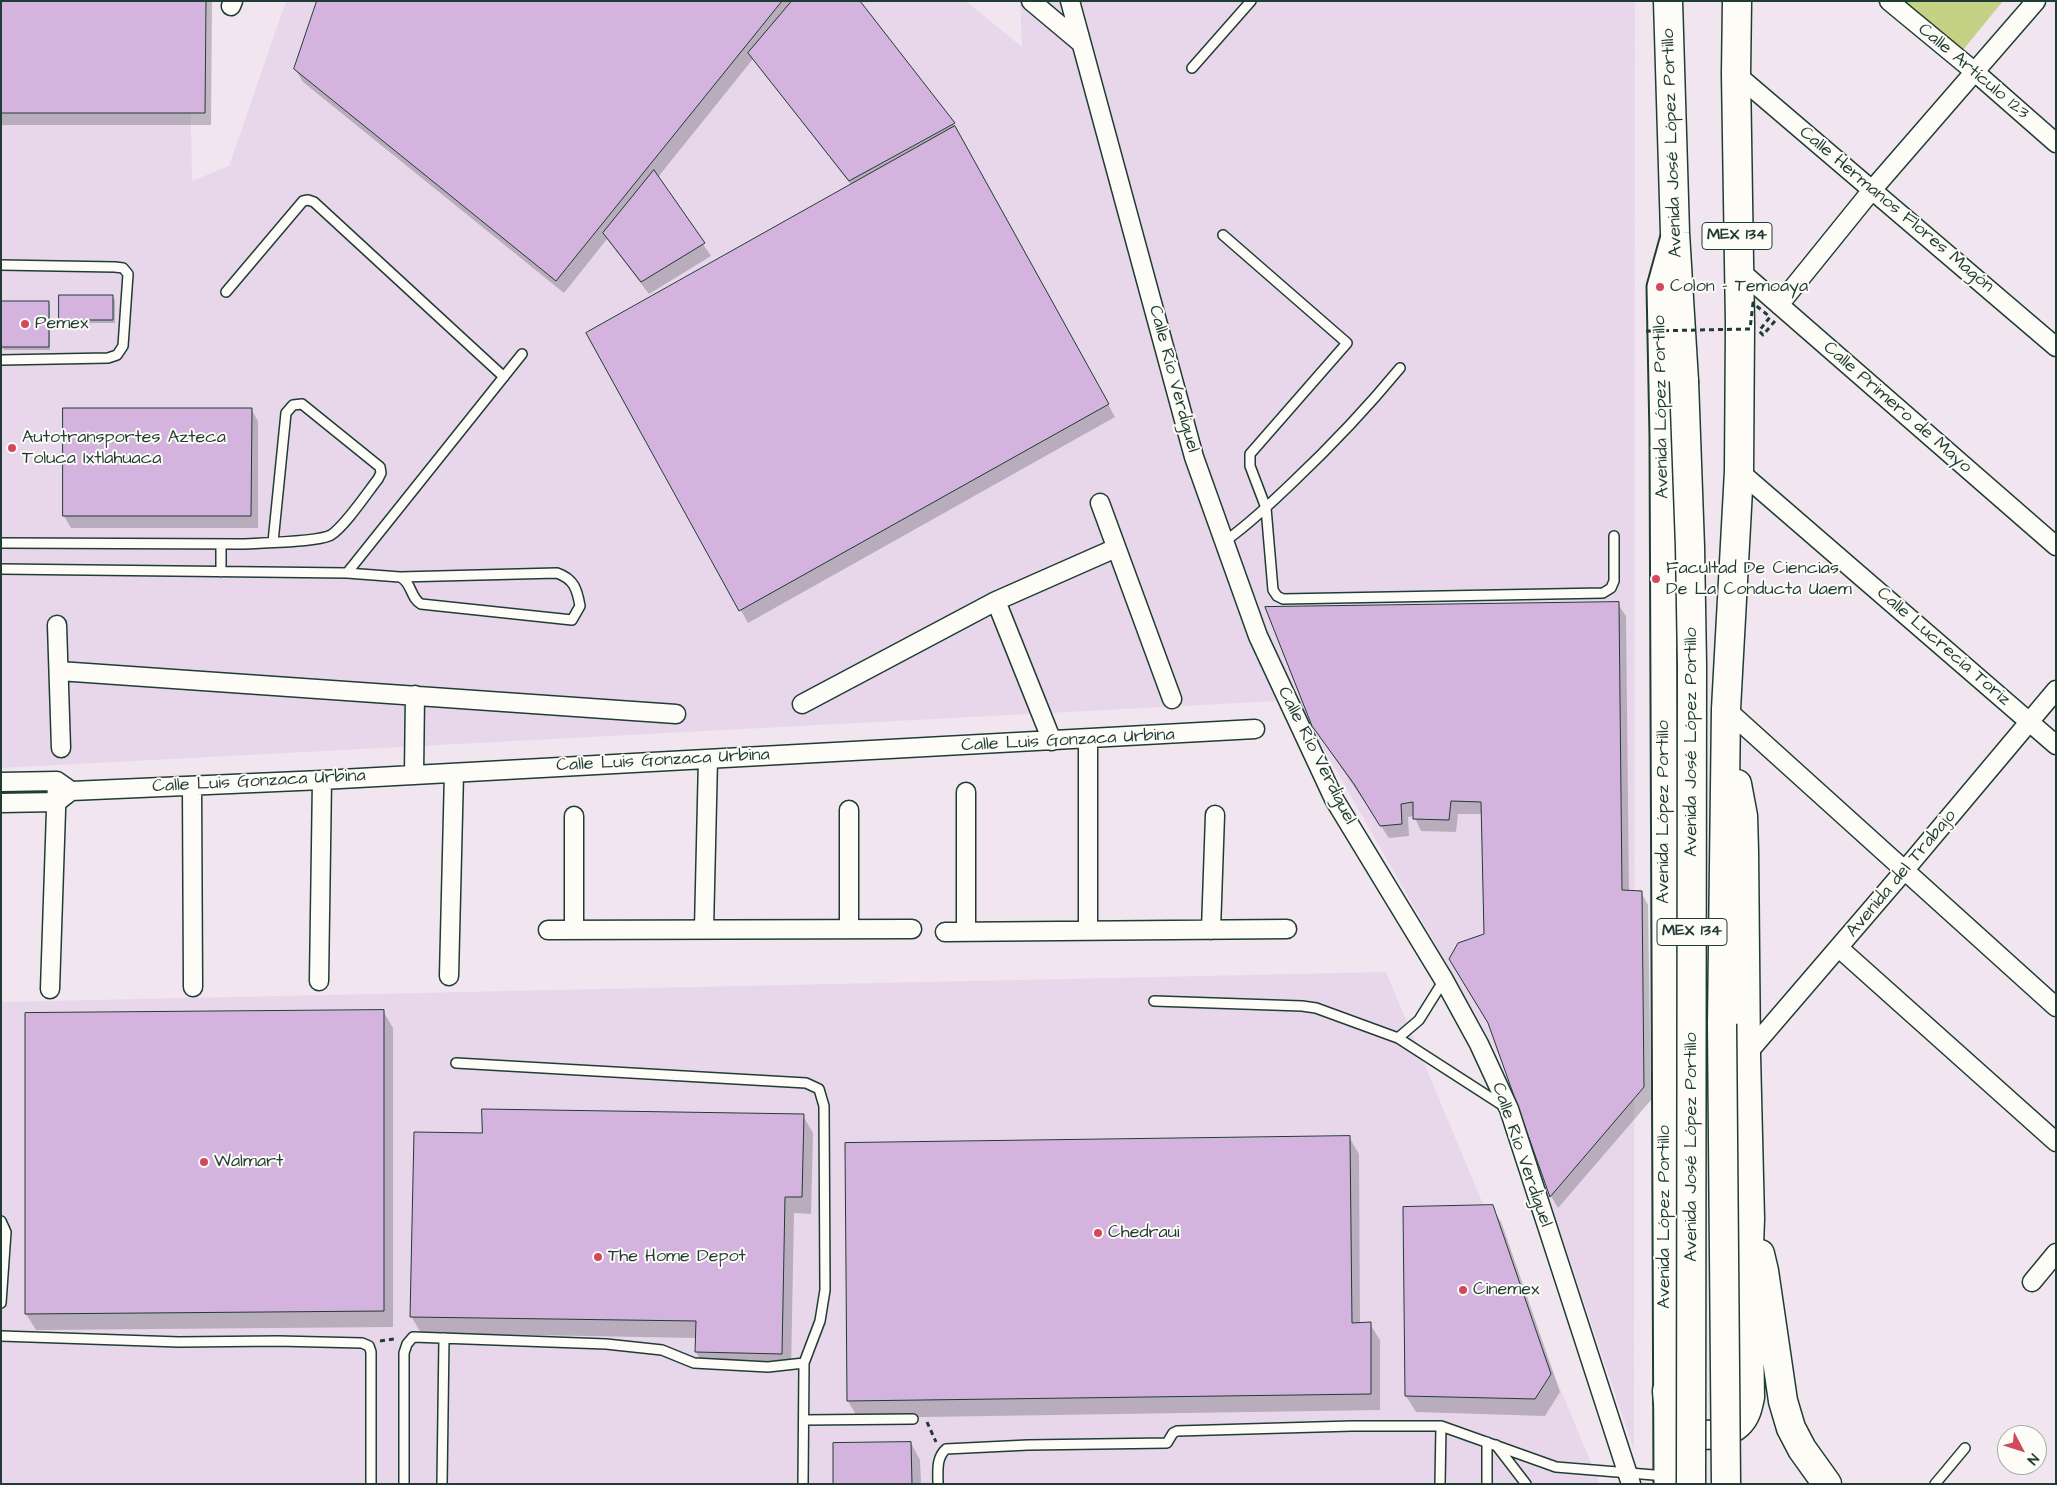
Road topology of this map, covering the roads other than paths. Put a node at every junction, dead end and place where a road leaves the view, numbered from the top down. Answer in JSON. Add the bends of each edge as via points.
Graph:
{"nodes":[{"id":1,"x":1031,"y":1,"type":"edge"},
{"id":2,"x":1070,"y":1,"type":"edge"},
{"id":3,"x":1251,"y":1,"type":"edge"},
{"id":4,"x":1668,"y":1,"type":"edge"},
{"id":5,"x":1737,"y":1,"type":"edge"},
{"id":6,"x":1889,"y":1,"type":"edge"},
{"id":7,"x":2036,"y":1,"type":"edge"},
{"id":8,"x":1081,"y":43,"type":"junction"},
{"id":9,"x":1192,"y":68,"type":"dead end"},
{"id":10,"x":1975,"y":72,"type":"junction"},
{"id":11,"x":1736,"y":74,"type":"junction"},
{"id":12,"x":2056,"y":143,"type":"edge"},
{"id":13,"x":1872,"y":190,"type":"junction"},
{"id":14,"x":1675,"y":233,"type":"junction"},
{"id":15,"x":1223,"y":235,"type":"dead end"},
{"id":16,"x":1,"y":266,"type":"edge"},
{"id":17,"x":1738,"y":269,"type":"junction"},
{"id":18,"x":226,"y":292,"type":"dead end"},
{"id":19,"x":1775,"y":312,"type":"junction"},
{"id":20,"x":2056,"y":347,"type":"edge"},
{"id":21,"x":522,"y":354,"type":"dead end"},
{"id":22,"x":1,"y":360,"type":"edge"},
{"id":23,"x":1400,"y":368,"type":"dead end"},
{"id":24,"x":504,"y":377,"type":"junction"},
{"id":25,"x":1739,"y":471,"type":"junction"},
{"id":26,"x":1100,"y":503,"type":"dead end"},
{"id":27,"x":1266,"y":508,"type":"junction"},
{"id":28,"x":1614,"y":536,"type":"dead end"},
{"id":29,"x":273,"y":542,"type":"junction"},
{"id":30,"x":1224,"y":542,"type":"junction"},
{"id":31,"x":1,"y":543,"type":"edge"},
{"id":32,"x":221,"y":544,"type":"junction"},
{"id":33,"x":2056,"y":546,"type":"edge"},
{"id":34,"x":1116,"y":548,"type":"junction"},
{"id":35,"x":1,"y":569,"type":"edge"},
{"id":36,"x":220,"y":572,"type":"junction"},
{"id":37,"x":347,"y":572,"type":"junction"},
{"id":38,"x":400,"y":577,"type":"junction"},
{"id":39,"x":996,"y":601,"type":"junction"},
{"id":40,"x":57,"y":625,"type":"dead end"},
{"id":41,"x":59,"y":670,"type":"junction"},
{"id":42,"x":2056,"y":690,"type":"edge"},
{"id":43,"x":415,"y":695,"type":"junction"},
{"id":44,"x":1172,"y":698,"type":"dead end"},
{"id":45,"x":802,"y":704,"type":"dead end"},
{"id":46,"x":1726,"y":709,"type":"junction"},
{"id":47,"x":676,"y":714,"type":"dead end"},
{"id":48,"x":2030,"y":722,"type":"junction"},
{"id":49,"x":1255,"y":729,"type":"dead end"},
{"id":50,"x":1088,"y":740,"type":"junction"},
{"id":51,"x":1052,"y":741,"type":"junction"},
{"id":52,"x":2056,"y":744,"type":"edge"},
{"id":53,"x":60,"y":748,"type":"dead end"},
{"id":54,"x":1725,"y":750,"type":"junction"},
{"id":55,"x":708,"y":758,"type":"junction"},
{"id":56,"x":454,"y":773,"type":"junction"},
{"id":57,"x":414,"y":774,"type":"junction"},
{"id":58,"x":322,"y":780,"type":"junction"},
{"id":59,"x":1,"y":782,"type":"edge"},
{"id":60,"x":192,"y":786,"type":"junction"},
{"id":61,"x":62,"y":791,"type":"junction"},
{"id":62,"x":966,"y":792,"type":"dead end"},
{"id":63,"x":1,"y":803,"type":"edge"},
{"id":64,"x":849,"y":810,"type":"dead end"},
{"id":65,"x":1215,"y":815,"type":"dead end"},
{"id":66,"x":574,"y":816,"type":"dead end"},
{"id":67,"x":1904,"y":871,"type":"junction"},
{"id":68,"x":704,"y":929,"type":"junction"},
{"id":69,"x":849,"y":929,"type":"junction"},
{"id":70,"x":912,"y":929,"type":"dead end"},
{"id":71,"x":1287,"y":929,"type":"dead end"},
{"id":72,"x":548,"y":930,"type":"dead end"},
{"id":73,"x":574,"y":930,"type":"junction"},
{"id":74,"x":1088,"y":930,"type":"junction"},
{"id":75,"x":1211,"y":930,"type":"junction"},
{"id":76,"x":966,"y":931,"type":"junction"},
{"id":77,"x":944,"y":932,"type":"dead end"},
{"id":78,"x":1839,"y":948,"type":"junction"},
{"id":79,"x":449,"y":976,"type":"dead end"},
{"id":80,"x":1444,"y":980,"type":"junction"},
{"id":81,"x":318,"y":981,"type":"dead end"},
{"id":82,"x":192,"y":987,"type":"dead end"},
{"id":83,"x":50,"y":989,"type":"dead end"},
{"id":84,"x":1154,"y":1001,"type":"dead end"},
{"id":85,"x":2056,"y":1007,"type":"edge"},
{"id":86,"x":1398,"y":1038,"type":"junction"},
{"id":87,"x":1746,"y":1055,"type":"junction"},
{"id":88,"x":456,"y":1063,"type":"dead end"},
{"id":89,"x":1509,"y":1109,"type":"junction"},
{"id":90,"x":2056,"y":1142,"type":"edge"},
{"id":91,"x":1750,"y":1219,"type":"junction"},
{"id":92,"x":1,"y":1221,"type":"edge"},
{"id":93,"x":2056,"y":1254,"type":"edge"},
{"id":94,"x":2032,"y":1282,"type":"dead end"},
{"id":95,"x":1,"y":1303,"type":"edge"},
{"id":96,"x":1,"y":1336,"type":"edge"},
{"id":97,"x":444,"y":1338,"type":"junction"},
{"id":98,"x":804,"y":1363,"type":"junction"},
{"id":99,"x":1667,"y":1391,"type":"junction"},
{"id":100,"x":914,"y":1419,"type":"road end"},
{"id":101,"x":804,"y":1420,"type":"junction"},
{"id":102,"x":1441,"y":1426,"type":"junction"},
{"id":103,"x":1491,"y":1443,"type":"junction"},
{"id":104,"x":1965,"y":1448,"type":"dead end"},
{"id":105,"x":1628,"y":1478,"type":"edge"},
{"id":106,"x":1675,"y":1481,"type":"edge"},
{"id":107,"x":371,"y":1484,"type":"edge"},
{"id":108,"x":404,"y":1484,"type":"edge"},
{"id":109,"x":442,"y":1484,"type":"edge"},
{"id":110,"x":803,"y":1484,"type":"edge"},
{"id":111,"x":938,"y":1484,"type":"edge"},
{"id":112,"x":1440,"y":1484,"type":"edge"},
{"id":113,"x":1487,"y":1484,"type":"edge"},
{"id":114,"x":1526,"y":1484,"type":"edge"},
{"id":115,"x":1726,"y":1484,"type":"edge"},
{"id":116,"x":1827,"y":1484,"type":"edge"},
{"id":117,"x":1935,"y":1484,"type":"edge"}],
"edges":[{"from":1,"to":8,"type":"street"},
{"from":2,"to":8,"type":"street","name":"Calle Río Verdiguel"},
{"from":3,"to":9,"type":"lane"},
{"from":4,"to":14,"type":"main road","name":"Avenida José López Portillo","number":"MEX 134"},
{"from":5,"to":11,"type":"main road","name":"Avenida José López Portillo","number":"MEX 134"},
{"from":6,"to":10,"type":"street","name":"Calle Artículo 123"},
{"from":7,"to":10,"type":"street"},
{"from":8,"to":30,"type":"street","name":"Calle Río Verdiguel","via":[[1194,457]]},
{"from":10,"to":12,"type":"street","name":"Calle Artículo 123"},
{"from":10,"to":13,"type":"street"},
{"from":11,"to":13,"type":"street","name":"Calle Hermanos Flores Magón"},
{"from":11,"to":17,"type":"main road","name":"Avenida José López Portillo","number":"MEX 134"},
{"from":13,"to":19,"type":"street"},
{"from":13,"to":20,"type":"street","name":"Calle Hermanos Flores Magón"},
{"from":14,"to":99,"type":"street","name":"Avenida López Portillo","via":[[1660,287]]},
{"from":14,"to":106,"type":"main road","name":"Avenida José López Portillo","number":"MEX 134","bridge":true,"via":[[1684,381],[1692,665]]},
{"from":15,"to":27,"type":"lane","via":[[1347,343],[1250,454],[1250,466]]},
{"from":16,"to":22,"type":"lane","via":[[115,267],[123,268],[128,274],[123,346],[117,355],[108,358]]},
{"from":17,"to":19,"type":"street","name":"Calle Primero de Mayo"},
{"from":17,"to":25,"type":"main road","name":"Avenida José López Portillo","number":"MEX 134"},
{"from":18,"to":24,"type":"lane","via":[[308,200],[416,294]]},
{"from":19,"to":33,"type":"street","name":"Calle Primero de Mayo"},
{"from":21,"to":24,"type":"lane"},
{"from":23,"to":27,"type":"lane","via":[[1331,446]]},
{"from":24,"to":37,"type":"lane"},
{"from":25,"to":46,"type":"main road","name":"Avenida José López Portillo","number":"MEX 134"},
{"from":25,"to":48,"type":"street","name":"Calle Lucrecia Toriz"},
{"from":26,"to":34,"type":"street"},
{"from":27,"to":28,"type":"lane","via":[[1273,590],[1283,599],[1603,593],[1611,588],[1614,581]]},
{"from":27,"to":30,"type":"lane"},
{"from":29,"to":29,"type":"lane","via":[[325,538],[332,534],[381,473],[380,467],[302,404],[293,405],[286,413]]},
{"from":29,"to":32,"type":"lane"},
{"from":30,"to":80,"type":"street","name":"Calle Río Verdiguel","via":[[1258,636],[1334,799]]},
{"from":31,"to":32,"type":"lane"},
{"from":32,"to":36,"type":"lane"},
{"from":34,"to":39,"type":"street"},
{"from":34,"to":44,"type":"street"},
{"from":35,"to":36,"type":"lane"},
{"from":36,"to":37,"type":"lane"},
{"from":37,"to":38,"type":"lane"},
{"from":38,"to":38,"type":"lane","via":[[421,604],[572,620],[580,606],[574,583],[557,573]]},
{"from":39,"to":45,"type":"street"},
{"from":39,"to":51,"type":"street"},
{"from":40,"to":41,"type":"street"},
{"from":41,"to":43,"type":"street"},
{"from":41,"to":53,"type":"street"},
{"from":42,"to":48,"type":"street","name":"Avenida del Trabajo"},
{"from":43,"to":47,"type":"street"},
{"from":43,"to":57,"type":"street"},
{"from":46,"to":54,"type":"main road","name":"Avenida José López Portillo","number":"MEX 134"},
{"from":46,"to":67,"type":"street"},
{"from":48,"to":52,"type":"street","name":"Calle Lucrecia Toriz"},
{"from":48,"to":67,"type":"street","name":"Avenida del Trabajo"},
{"from":49,"to":50,"type":"street","name":"Calle Luis Gonzaca Urbina"},
{"from":50,"to":51,"type":"street","name":"Calle Luis Gonzaca Urbina"},
{"from":50,"to":74,"type":"street"},
{"from":51,"to":55,"type":"street","name":"Calle Luis Gonzaca Urbina"},
{"from":54,"to":87,"type":"main road","via":[[1738,786],[1743,816]]},
{"from":54,"to":115,"type":"main road","name":"Avenida José López Portillo","number":"MEX 134","bridge":true,"via":[[1722,1024]]},
{"from":55,"to":56,"type":"street","name":"Calle Luis Gonzaca Urbina"},
{"from":55,"to":68,"type":"street"},
{"from":56,"to":57,"type":"street","name":"Calle Luis Gonzaca Urbina"},
{"from":56,"to":79,"type":"street"},
{"from":57,"to":58,"type":"street","name":"Calle Luis Gonzaca Urbina"},
{"from":58,"to":60,"type":"street","name":"Calle Luis Gonzaca Urbina"},
{"from":58,"to":81,"type":"street"},
{"from":59,"to":61,"type":"street","name":"Calle Luis Gonzaca Urbina"},
{"from":60,"to":61,"type":"street","name":"Calle Luis Gonzaca Urbina"},
{"from":60,"to":82,"type":"street"},
{"from":61,"to":63,"type":"street","name":"Calle Luis Gonzaca Urbina"},
{"from":61,"to":83,"type":"street"},
{"from":62,"to":76,"type":"street"},
{"from":64,"to":69,"type":"street"},
{"from":65,"to":75,"type":"street"},
{"from":66,"to":73,"type":"street"},
{"from":67,"to":78,"type":"street","name":"Avenida del Trabajo"},
{"from":67,"to":85,"type":"street"},
{"from":68,"to":69,"type":"street"},
{"from":68,"to":73,"type":"street"},
{"from":69,"to":70,"type":"street"},
{"from":71,"to":75,"type":"street"},
{"from":72,"to":73,"type":"street"},
{"from":74,"to":75,"type":"street"},
{"from":74,"to":76,"type":"street"},
{"from":76,"to":77,"type":"street"},
{"from":78,"to":87,"type":"street","name":"Avenida del Trabajo"},
{"from":78,"to":90,"type":"street"},
{"from":80,"to":86,"type":"lane","via":[[1419,1020]]},
{"from":80,"to":89,"type":"street","name":"Calle Río Verdiguel"},
{"from":84,"to":86,"type":"lane","via":[[1316,1008]]},
{"from":86,"to":89,"type":"lane"},
{"from":87,"to":91,"type":"main road"},
{"from":88,"to":98,"type":"lane","via":[[806,1083],[819,1089],[824,1106],[825,1290],[820,1321]]},
{"from":89,"to":105,"type":"street","name":"Calle Río Verdiguel"},
{"from":91,"to":99,"type":"main road","via":[[1750,1397],[1747,1412],[1738,1424],[1723,1433],[1689,1432],[1677,1424],[1669,1412]]},
{"from":91,"to":116,"type":"main road","via":[[1764,1272],[1790,1428]]},
{"from":92,"to":95,"type":"lane","via":[[6,1232]]},
{"from":93,"to":94,"type":"street"},
{"from":96,"to":107,"type":"lane","via":[[179,1342],[362,1343],[369,1346],[371,1352]]},
{"from":97,"to":98,"type":"lane","via":[[606,1344],[662,1350],[694,1363],[768,1367]]},
{"from":97,"to":108,"type":"lane","via":[[413,1337],[404,1353]]},
{"from":97,"to":109,"type":"lane"},
{"from":98,"to":101,"type":"lane"},
{"from":99,"to":106,"type":"street","name":"Avenida López Portillo"},
{"from":100,"to":101,"type":"lane"},
{"from":101,"to":110,"type":"lane"},
{"from":102,"to":103,"type":"lane"},
{"from":102,"to":111,"type":"lane","via":[[1177,1431],[1167,1443],[946,1449],[938,1461]]},
{"from":102,"to":112,"type":"lane"},
{"from":103,"to":105,"type":"lane","via":[[1556,1467]]},
{"from":103,"to":113,"type":"lane"},
{"from":103,"to":114,"type":"lane"},
{"from":104,"to":117,"type":"lane"},
{"from":105,"to":106,"type":"lane"}]}
